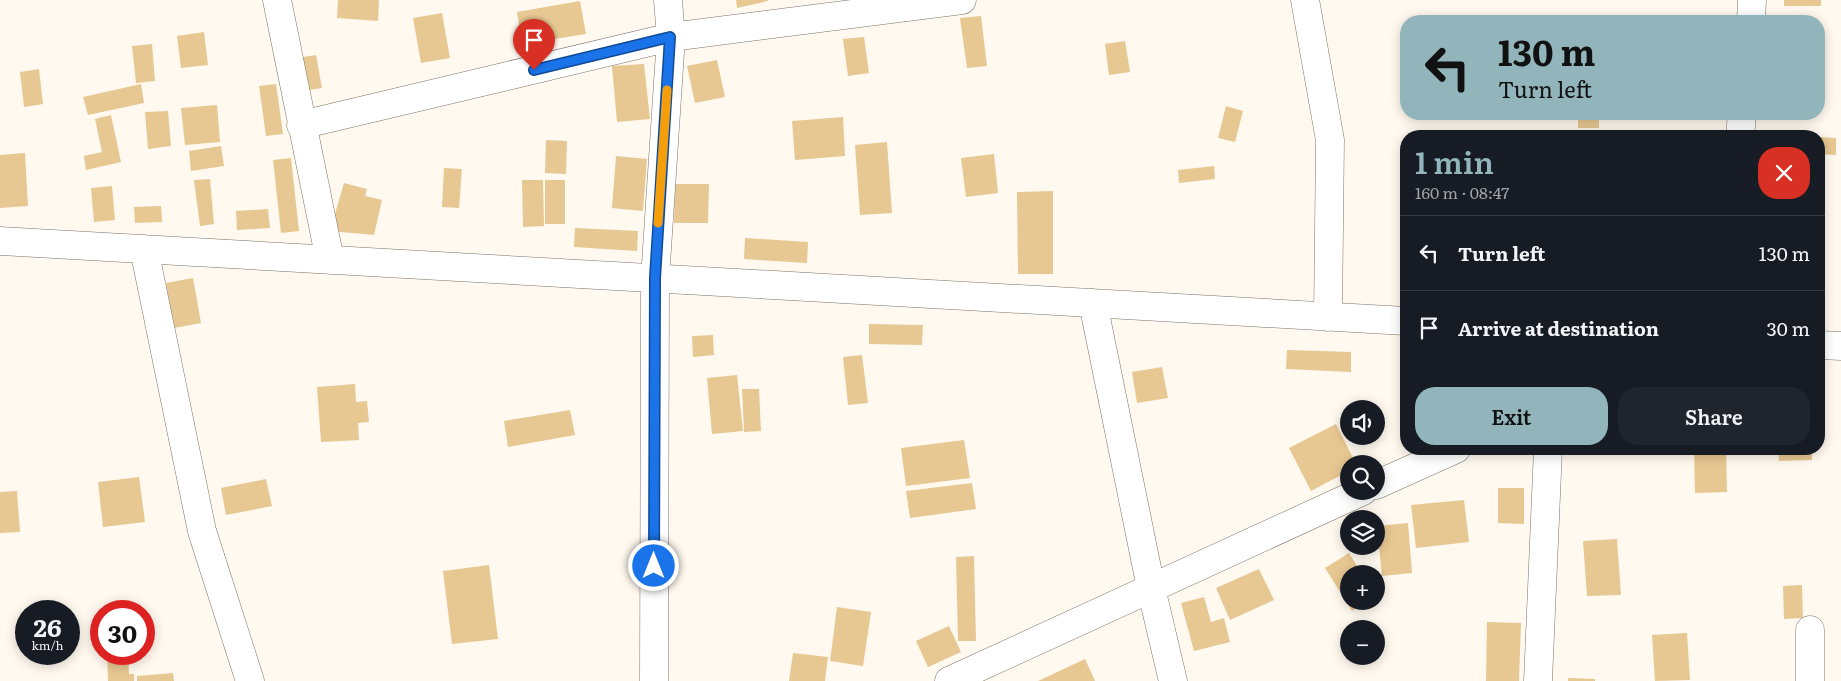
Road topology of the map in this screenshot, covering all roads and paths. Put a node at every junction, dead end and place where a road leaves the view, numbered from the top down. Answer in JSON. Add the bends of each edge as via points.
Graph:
{"nodes":[{"id":1,"x":277,"y":0,"type":"edge"},
{"id":2,"x":668,"y":0,"type":"edge"},
{"id":3,"x":962,"y":0,"type":"edge"},
{"id":4,"x":1305,"y":0,"type":"edge"},
{"id":5,"x":1752,"y":0,"type":"edge"},
{"id":6,"x":1751,"y":15,"type":"edge"},
{"id":7,"x":670,"y":37,"type":"junction"},
{"id":8,"x":301,"y":126,"type":"junction"},
{"id":9,"x":0,"y":241,"type":"edge"},
{"id":10,"x":144,"y":249,"type":"junction"},
{"id":11,"x":330,"y":260,"type":"junction"},
{"id":12,"x":655,"y":278,"type":"junction"},
{"id":13,"x":1093,"y":303,"type":"junction"},
{"id":14,"x":1328,"y":317,"type":"junction"},
{"id":15,"x":1400,"y":321,"type":"edge"},
{"id":16,"x":1825,"y":345,"type":"edge"},
{"id":17,"x":1841,"y":346,"type":"edge"},
{"id":18,"x":1443,"y":455,"type":"edge"},
{"id":19,"x":1548,"y":455,"type":"edge"},
{"id":20,"x":1385,"y":481,"type":"edge"},
{"id":21,"x":1343,"y":500,"type":"edge"},
{"id":22,"x":1151,"y":588,"type":"junction"},
{"id":23,"x":1810,"y":630,"type":"dead end"},
{"id":24,"x":250,"y":681,"type":"edge"},
{"id":25,"x":654,"y":681,"type":"edge"},
{"id":26,"x":949,"y":681,"type":"edge"},
{"id":27,"x":1173,"y":681,"type":"edge"},
{"id":28,"x":1538,"y":681,"type":"edge"},
{"id":29,"x":1810,"y":681,"type":"edge"}],
"edges":[{"from":1,"to":8,"type":"street"},
{"from":2,"to":7,"type":"street"},
{"from":3,"to":7,"type":"street"},
{"from":4,"to":14,"type":"street","via":[[1330,140]]},
{"from":5,"to":6,"type":"street"},
{"from":7,"to":8,"type":"street"},
{"from":7,"to":12,"type":"street"},
{"from":8,"to":11,"type":"street"},
{"from":9,"to":10,"type":"street"},
{"from":10,"to":11,"type":"street"},
{"from":10,"to":24,"type":"street","via":[[202,531]]},
{"from":11,"to":12,"type":"street"},
{"from":12,"to":13,"type":"street"},
{"from":12,"to":25,"type":"street"},
{"from":13,"to":14,"type":"street"},
{"from":13,"to":22,"type":"street"},
{"from":14,"to":15,"type":"street"},
{"from":16,"to":17,"type":"street"},
{"from":18,"to":20,"type":"street"},
{"from":19,"to":28,"type":"street"},
{"from":21,"to":22,"type":"street"},
{"from":22,"to":26,"type":"street"},
{"from":22,"to":27,"type":"street"},
{"from":23,"to":29,"type":"street"}]}
